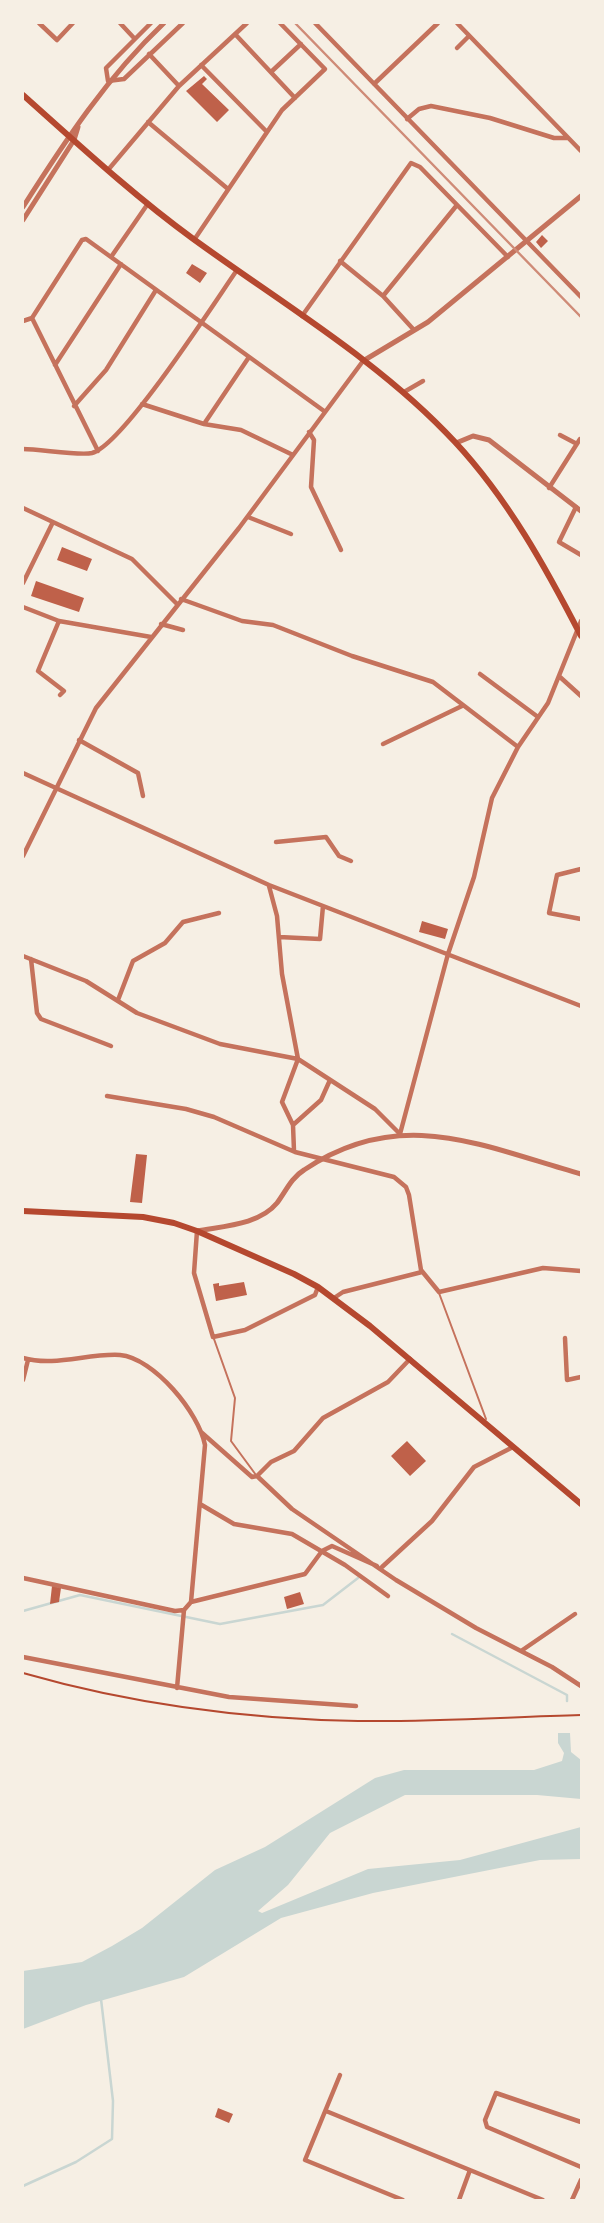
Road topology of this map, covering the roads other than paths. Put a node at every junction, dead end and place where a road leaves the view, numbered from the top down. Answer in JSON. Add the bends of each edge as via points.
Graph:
{"nodes":[{"id":1,"x":39,"y":23,"type":"edge"},
{"id":2,"x":73,"y":23,"type":"edge"},
{"id":3,"x":120,"y":23,"type":"edge"},
{"id":4,"x":151,"y":23,"type":"edge"},
{"id":5,"x":164,"y":23,"type":"edge"},
{"id":6,"x":183,"y":23,"type":"edge"},
{"id":7,"x":247,"y":23,"type":"edge"},
{"id":8,"x":281,"y":23,"type":"edge"},
{"id":9,"x":315,"y":23,"type":"edge"},
{"id":10,"x":438,"y":23,"type":"edge"},
{"id":11,"x":457,"y":23,"type":"edge"},
{"id":12,"x":235,"y":34,"type":"junction"},
{"id":13,"x":469,"y":36,"type":"junction"},
{"id":14,"x":134,"y":38,"type":"junction"},
{"id":15,"x":301,"y":44,"type":"junction"},
{"id":16,"x":457,"y":48,"type":"dead end"},
{"id":17,"x":149,"y":54,"type":"junction"},
{"id":18,"x":201,"y":65,"type":"junction"},
{"id":19,"x":271,"y":72,"type":"junction"},
{"id":20,"x":108,"y":81,"type":"junction"},
{"id":21,"x":374,"y":84,"type":"junction"},
{"id":22,"x":179,"y":86,"type":"junction"},
{"id":23,"x":23,"y":95,"type":"edge"},
{"id":24,"x":295,"y":98,"type":"junction"},
{"id":25,"x":407,"y":119,"type":"junction"},
{"id":26,"x":148,"y":122,"type":"junction"},
{"id":27,"x":267,"y":132,"type":"junction"},
{"id":28,"x":71,"y":138,"type":"junction"},
{"id":29,"x":568,"y":138,"type":"junction"},
{"id":30,"x":581,"y":151,"type":"edge"},
{"id":31,"x":108,"y":170,"type":"junction"},
{"id":32,"x":228,"y":189,"type":"junction"},
{"id":33,"x":581,"y":196,"type":"edge"},
{"id":34,"x":147,"y":205,"type":"junction"},
{"id":35,"x":457,"y":205,"type":"junction"},
{"id":36,"x":26,"y":206,"type":"edge"},
{"id":37,"x":23,"y":220,"type":"edge"},
{"id":38,"x":194,"y":240,"type":"junction"},
{"id":39,"x":527,"y":241,"type":"junction"},
{"id":40,"x":111,"y":257,"type":"junction"},
{"id":41,"x":508,"y":257,"type":"junction"},
{"id":42,"x":340,"y":261,"type":"junction"},
{"id":43,"x":121,"y":264,"type":"junction"},
{"id":44,"x":237,"y":270,"type":"junction"},
{"id":45,"x":156,"y":290,"type":"junction"},
{"id":46,"x":383,"y":296,"type":"junction"},
{"id":47,"x":581,"y":297,"type":"edge"},
{"id":48,"x":301,"y":316,"type":"junction"},
{"id":49,"x":32,"y":318,"type":"junction"},
{"id":50,"x":23,"y":321,"type":"edge"},
{"id":51,"x":200,"y":323,"type":"junction"},
{"id":52,"x":414,"y":330,"type":"junction"},
{"id":53,"x":249,"y":357,"type":"junction"},
{"id":54,"x":363,"y":360,"type":"junction"},
{"id":55,"x":55,"y":365,"type":"junction"},
{"id":56,"x":423,"y":381,"type":"dead end"},
{"id":57,"x":404,"y":392,"type":"junction"},
{"id":58,"x":142,"y":404,"type":"junction"},
{"id":59,"x":75,"y":406,"type":"junction"},
{"id":60,"x":324,"y":411,"type":"junction"},
{"id":61,"x":204,"y":424,"type":"junction"},
{"id":62,"x":309,"y":432,"type":"junction"},
{"id":63,"x":560,"y":435,"type":"dead end"},
{"id":64,"x":578,"y":442,"type":"edge"},
{"id":65,"x":456,"y":443,"type":"junction"},
{"id":66,"x":23,"y":449,"type":"edge"},
{"id":67,"x":98,"y":451,"type":"junction"},
{"id":68,"x":293,"y":455,"type":"junction"},
{"id":69,"x":548,"y":489,"type":"junction"},
{"id":70,"x":23,"y":508,"type":"edge"},
{"id":71,"x":579,"y":509,"type":"edge"},
{"id":72,"x":248,"y":517,"type":"junction"},
{"id":73,"x":53,"y":522,"type":"junction"},
{"id":74,"x":292,"y":534,"type":"dead end"},
{"id":75,"x":341,"y":550,"type":"dead end"},
{"id":76,"x":581,"y":555,"type":"edge"},
{"id":77,"x":23,"y":583,"type":"edge"},
{"id":78,"x":179,"y":602,"type":"junction"},
{"id":79,"x":23,"y":607,"type":"edge"},
{"id":80,"x":59,"y":621,"type":"junction"},
{"id":81,"x":581,"y":621,"type":"edge"},
{"id":82,"x":161,"y":624,"type":"junction"},
{"id":83,"x":183,"y":630,"type":"dead end"},
{"id":84,"x":580,"y":633,"type":"edge"},
{"id":85,"x":151,"y":637,"type":"junction"},
{"id":86,"x":480,"y":674,"type":"dead end"},
{"id":87,"x":561,"y":677,"type":"junction"},
{"id":88,"x":60,"y":695,"type":"dead end"},
{"id":89,"x":581,"y":696,"type":"edge"},
{"id":90,"x":462,"y":706,"type":"junction"},
{"id":91,"x":538,"y":718,"type":"junction"},
{"id":92,"x":79,"y":740,"type":"junction"},
{"id":93,"x":383,"y":744,"type":"dead end"},
{"id":94,"x":517,"y":747,"type":"junction"},
{"id":95,"x":23,"y":773,"type":"edge"},
{"id":96,"x":57,"y":787,"type":"junction"},
{"id":97,"x":143,"y":796,"type":"dead end"},
{"id":98,"x":276,"y":842,"type":"dead end"},
{"id":99,"x":23,"y":856,"type":"edge"},
{"id":100,"x":351,"y":861,"type":"dead end"},
{"id":101,"x":581,"y":869,"type":"edge"},
{"id":102,"x":269,"y":885,"type":"junction"},
{"id":103,"x":323,"y":906,"type":"junction"},
{"id":104,"x":219,"y":913,"type":"dead end"},
{"id":105,"x":581,"y":919,"type":"edge"},
{"id":106,"x":279,"y":937,"type":"junction"},
{"id":107,"x":448,"y":954,"type":"junction"},
{"id":108,"x":23,"y":956,"type":"edge"},
{"id":109,"x":31,"y":959,"type":"junction"},
{"id":110,"x":118,"y":1000,"type":"junction"},
{"id":111,"x":581,"y":1006,"type":"edge"},
{"id":112,"x":111,"y":1046,"type":"dead end"},
{"id":113,"x":298,"y":1059,"type":"junction"},
{"id":114,"x":330,"y":1080,"type":"junction"},
{"id":115,"x":107,"y":1096,"type":"dead end"},
{"id":116,"x":293,"y":1125,"type":"junction"},
{"id":117,"x":400,"y":1134,"type":"junction"},
{"id":118,"x":295,"y":1152,"type":"junction"},
{"id":119,"x":323,"y":1159,"type":"junction"},
{"id":120,"x":581,"y":1174,"type":"edge"},
{"id":121,"x":23,"y":1210,"type":"edge"},
{"id":122,"x":197,"y":1231,"type":"junction"},
{"id":123,"x":581,"y":1271,"type":"edge"},
{"id":124,"x":422,"y":1272,"type":"junction"},
{"id":125,"x":318,"y":1287,"type":"junction"},
{"id":126,"x":439,"y":1292,"type":"junction"},
{"id":127,"x":334,"y":1298,"type":"junction"},
{"id":128,"x":213,"y":1337,"type":"junction"},
{"id":129,"x":565,"y":1338,"type":"dead end"},
{"id":130,"x":411,"y":1358,"type":"junction"},
{"id":131,"x":25,"y":1359,"type":"edge"},
{"id":132,"x":581,"y":1377,"type":"edge"},
{"id":133,"x":23,"y":1380,"type":"edge"},
{"id":134,"x":488,"y":1425,"type":"junction"},
{"id":135,"x":201,"y":1431,"type":"junction"},
{"id":136,"x":513,"y":1447,"type":"junction"},
{"id":137,"x":257,"y":1476,"type":"junction"},
{"id":138,"x":200,"y":1504,"type":"junction"},
{"id":139,"x":581,"y":1504,"type":"edge"},
{"id":140,"x":322,"y":1551,"type":"junction"},
{"id":141,"x":382,"y":1567,"type":"junction"},
{"id":142,"x":23,"y":1578,"type":"edge"},
{"id":143,"x":388,"y":1596,"type":"dead end"},
{"id":144,"x":191,"y":1602,"type":"junction"},
{"id":145,"x":185,"y":1615,"type":"junction"},
{"id":146,"x":575,"y":1615,"type":"dead end"},
{"id":147,"x":521,"y":1651,"type":"junction"},
{"id":148,"x":23,"y":1657,"type":"edge"},
{"id":149,"x":581,"y":1686,"type":"edge"},
{"id":150,"x":177,"y":1688,"type":"junction"},
{"id":151,"x":356,"y":1706,"type":"dead end"},
{"id":152,"x":341,"y":2075,"type":"dead end"},
{"id":153,"x":326,"y":2111,"type":"junction"},
{"id":154,"x":581,"y":2122,"type":"edge"},
{"id":155,"x":581,"y":2167,"type":"edge"},
{"id":156,"x":470,"y":2170,"type":"junction"},
{"id":157,"x":581,"y":2180,"type":"edge"},
{"id":158,"x":403,"y":2200,"type":"edge"},
{"id":159,"x":459,"y":2200,"type":"edge"},
{"id":160,"x":543,"y":2200,"type":"edge"},
{"id":161,"x":572,"y":2200,"type":"edge"}],
"edges":[{"from":1,"to":2,"type":"street","via":[[57,40]]},
{"from":3,"to":14,"type":"street"},
{"from":4,"to":14,"type":"street"},
{"from":5,"to":20,"type":"street"},
{"from":6,"to":17,"type":"street"},
{"from":7,"to":12,"type":"street"},
{"from":8,"to":15,"type":"street"},
{"from":9,"to":21,"type":"street"},
{"from":10,"to":21,"type":"street"},
{"from":11,"to":13,"type":"street"},
{"from":12,"to":18,"type":"street"},
{"from":12,"to":19,"type":"street"},
{"from":13,"to":16,"type":"street"},
{"from":13,"to":29,"type":"street"},
{"from":14,"to":20,"type":"street","via":[[106,68]]},
{"from":15,"to":19,"type":"street"},
{"from":15,"to":24,"type":"street","via":[[325,69]]},
{"from":17,"to":20,"type":"street","via":[[124,79]]},
{"from":17,"to":22,"type":"street"},
{"from":18,"to":22,"type":"street"},
{"from":18,"to":27,"type":"street"},
{"from":19,"to":24,"type":"street"},
{"from":20,"to":28,"type":"street"},
{"from":21,"to":25,"type":"street"},
{"from":22,"to":26,"type":"street"},
{"from":23,"to":28,"type":"main road"},
{"from":24,"to":27,"type":"street"},
{"from":25,"to":29,"type":"street","via":[[431,106]]},
{"from":25,"to":39,"type":"street"},
{"from":26,"to":31,"type":"street"},
{"from":26,"to":32,"type":"street"},
{"from":27,"to":32,"type":"street"},
{"from":28,"to":31,"type":"main road"},
{"from":28,"to":36,"type":"street"},
{"from":29,"to":30,"type":"street"},
{"from":31,"to":34,"type":"main road"},
{"from":32,"to":38,"type":"street"},
{"from":33,"to":39,"type":"street"},
{"from":34,"to":38,"type":"main road"},
{"from":34,"to":40,"type":"street"},
{"from":35,"to":41,"type":"street"},
{"from":35,"to":42,"type":"street","via":[[411,163]]},
{"from":35,"to":46,"type":"street"},
{"from":36,"to":37,"type":"street"},
{"from":38,"to":44,"type":"main road"},
{"from":39,"to":41,"type":"street"},
{"from":39,"to":47,"type":"street"},
{"from":40,"to":43,"type":"street"},
{"from":40,"to":49,"type":"street","via":[[82,240]]},
{"from":41,"to":52,"type":"street"},
{"from":42,"to":46,"type":"street"},
{"from":42,"to":48,"type":"street"},
{"from":43,"to":45,"type":"street"},
{"from":43,"to":55,"type":"street"},
{"from":44,"to":48,"type":"main road"},
{"from":44,"to":51,"type":"street"},
{"from":45,"to":51,"type":"street"},
{"from":45,"to":59,"type":"street","via":[[106,370]]},
{"from":46,"to":52,"type":"street"},
{"from":48,"to":54,"type":"main road"},
{"from":49,"to":50,"type":"street"},
{"from":49,"to":55,"type":"street"},
{"from":51,"to":53,"type":"street"},
{"from":51,"to":58,"type":"street"},
{"from":52,"to":54,"type":"street"},
{"from":53,"to":60,"type":"street"},
{"from":53,"to":61,"type":"street"},
{"from":54,"to":57,"type":"main road"},
{"from":54,"to":60,"type":"street"},
{"from":55,"to":59,"type":"street"},
{"from":56,"to":57,"type":"street"},
{"from":57,"to":65,"type":"main road"},
{"from":58,"to":61,"type":"street"},
{"from":58,"to":67,"type":"street"},
{"from":59,"to":67,"type":"street"},
{"from":60,"to":62,"type":"street"},
{"from":61,"to":68,"type":"street","via":[[241,430]]},
{"from":62,"to":68,"type":"street"},
{"from":62,"to":75,"type":"street","via":[[314,440],[311,487]]},
{"from":63,"to":64,"type":"street"},
{"from":64,"to":69,"type":"street"},
{"from":65,"to":69,"type":"street","via":[[473,436],[489,440]]},
{"from":65,"to":84,"type":"main road","via":[[520,526]]},
{"from":66,"to":67,"type":"street"},
{"from":68,"to":72,"type":"street"},
{"from":69,"to":71,"type":"street"},
{"from":70,"to":73,"type":"street"},
{"from":71,"to":76,"type":"street","via":[[559,542]]},
{"from":72,"to":74,"type":"street"},
{"from":72,"to":78,"type":"street"},
{"from":73,"to":77,"type":"street"},
{"from":73,"to":78,"type":"street","via":[[132,559]]},
{"from":78,"to":82,"type":"street"},
{"from":78,"to":90,"type":"street","via":[[273,625],[418,676]]},
{"from":79,"to":80,"type":"street"},
{"from":80,"to":85,"type":"street"},
{"from":80,"to":88,"type":"street","via":[[38,671],[64,691]]},
{"from":81,"to":84,"type":"street"},
{"from":82,"to":83,"type":"street"},
{"from":82,"to":85,"type":"street"},
{"from":84,"to":87,"type":"street"},
{"from":85,"to":92,"type":"street","via":[[96,708]]},
{"from":86,"to":91,"type":"street"},
{"from":87,"to":89,"type":"street"},
{"from":87,"to":91,"type":"street"},
{"from":90,"to":93,"type":"street"},
{"from":90,"to":94,"type":"street"},
{"from":91,"to":94,"type":"street"},
{"from":92,"to":96,"type":"street"},
{"from":92,"to":97,"type":"street","via":[[138,773]]},
{"from":94,"to":107,"type":"street","via":[[492,798],[474,877]]},
{"from":95,"to":96,"type":"street"},
{"from":96,"to":99,"type":"street"},
{"from":96,"to":102,"type":"street"},
{"from":98,"to":100,"type":"street","via":[[326,837],[339,856]]},
{"from":101,"to":105,"type":"street","via":[[557,875],[549,913]]},
{"from":102,"to":103,"type":"street"},
{"from":102,"to":106,"type":"street"},
{"from":103,"to":106,"type":"street","via":[[320,939]]},
{"from":103,"to":107,"type":"street"},
{"from":104,"to":110,"type":"street","via":[[183,922],[165,943],[134,961]]},
{"from":106,"to":113,"type":"street"},
{"from":107,"to":111,"type":"street"},
{"from":107,"to":117,"type":"street"},
{"from":108,"to":109,"type":"street"},
{"from":109,"to":110,"type":"street","via":[[86,981]]},
{"from":109,"to":112,"type":"street","via":[[41,1019]]},
{"from":110,"to":113,"type":"street","via":[[138,1013],[220,1044]]},
{"from":113,"to":114,"type":"street"},
{"from":113,"to":116,"type":"street","via":[[282,1102]]},
{"from":114,"to":116,"type":"street","via":[[321,1100]]},
{"from":114,"to":117,"type":"street","via":[[375,1108]]},
{"from":115,"to":118,"type":"street","via":[[186,1108]]},
{"from":116,"to":118,"type":"street"},
{"from":117,"to":119,"type":"street","via":[[373,1138]]},
{"from":117,"to":120,"type":"street","via":[[455,1138]]},
{"from":118,"to":119,"type":"street"},
{"from":119,"to":122,"type":"street","via":[[294,1178],[264,1215]]},
{"from":119,"to":124,"type":"street","via":[[377,1170],[406,1187]]},
{"from":121,"to":122,"type":"main road","via":[[143,1217]]},
{"from":122,"to":125,"type":"main road"},
{"from":122,"to":128,"type":"street","via":[[194,1273]]},
{"from":123,"to":126,"type":"street","via":[[543,1268]]},
{"from":124,"to":126,"type":"street"},
{"from":124,"to":127,"type":"street"},
{"from":125,"to":127,"type":"main road"},
{"from":125,"to":128,"type":"street","via":[[315,1294],[245,1330]]},
{"from":126,"to":134,"type":"lane"},
{"from":127,"to":130,"type":"main road"},
{"from":128,"to":137,"type":"lane","via":[[235,1398],[231,1441]]},
{"from":129,"to":132,"type":"street","via":[[567,1380]]},
{"from":130,"to":134,"type":"main road"},
{"from":130,"to":137,"type":"street","via":[[388,1382],[323,1418],[294,1451],[271,1462]]},
{"from":131,"to":133,"type":"street"},
{"from":131,"to":135,"type":"street","via":[[121,1355],[134,1359],[180,1397]]},
{"from":134,"to":136,"type":"main road"},
{"from":135,"to":137,"type":"street","via":[[252,1477]]},
{"from":135,"to":138,"type":"street","via":[[205,1446]]},
{"from":136,"to":139,"type":"main road"},
{"from":136,"to":141,"type":"street","via":[[474,1467],[432,1521]]},
{"from":137,"to":141,"type":"street","via":[[292,1508]]},
{"from":138,"to":140,"type":"street","via":[[234,1524],[292,1534]]},
{"from":138,"to":144,"type":"street"},
{"from":140,"to":141,"type":"street","via":[[335,1546]]},
{"from":140,"to":143,"type":"street"},
{"from":140,"to":144,"type":"street","via":[[305,1574]]},
{"from":141,"to":147,"type":"street"},
{"from":142,"to":145,"type":"street"},
{"from":144,"to":145,"type":"street"},
{"from":145,"to":150,"type":"street"},
{"from":146,"to":147,"type":"street"},
{"from":147,"to":149,"type":"street"},
{"from":148,"to":150,"type":"street"},
{"from":150,"to":151,"type":"street","via":[[229,1697]]},
{"from":152,"to":153,"type":"street"},
{"from":153,"to":156,"type":"street"},
{"from":153,"to":158,"type":"street","via":[[305,2160]]},
{"from":154,"to":155,"type":"street","via":[[496,2093],[485,2120],[487,2127]]},
{"from":156,"to":159,"type":"street"},
{"from":156,"to":160,"type":"street"},
{"from":157,"to":161,"type":"street"}]}
